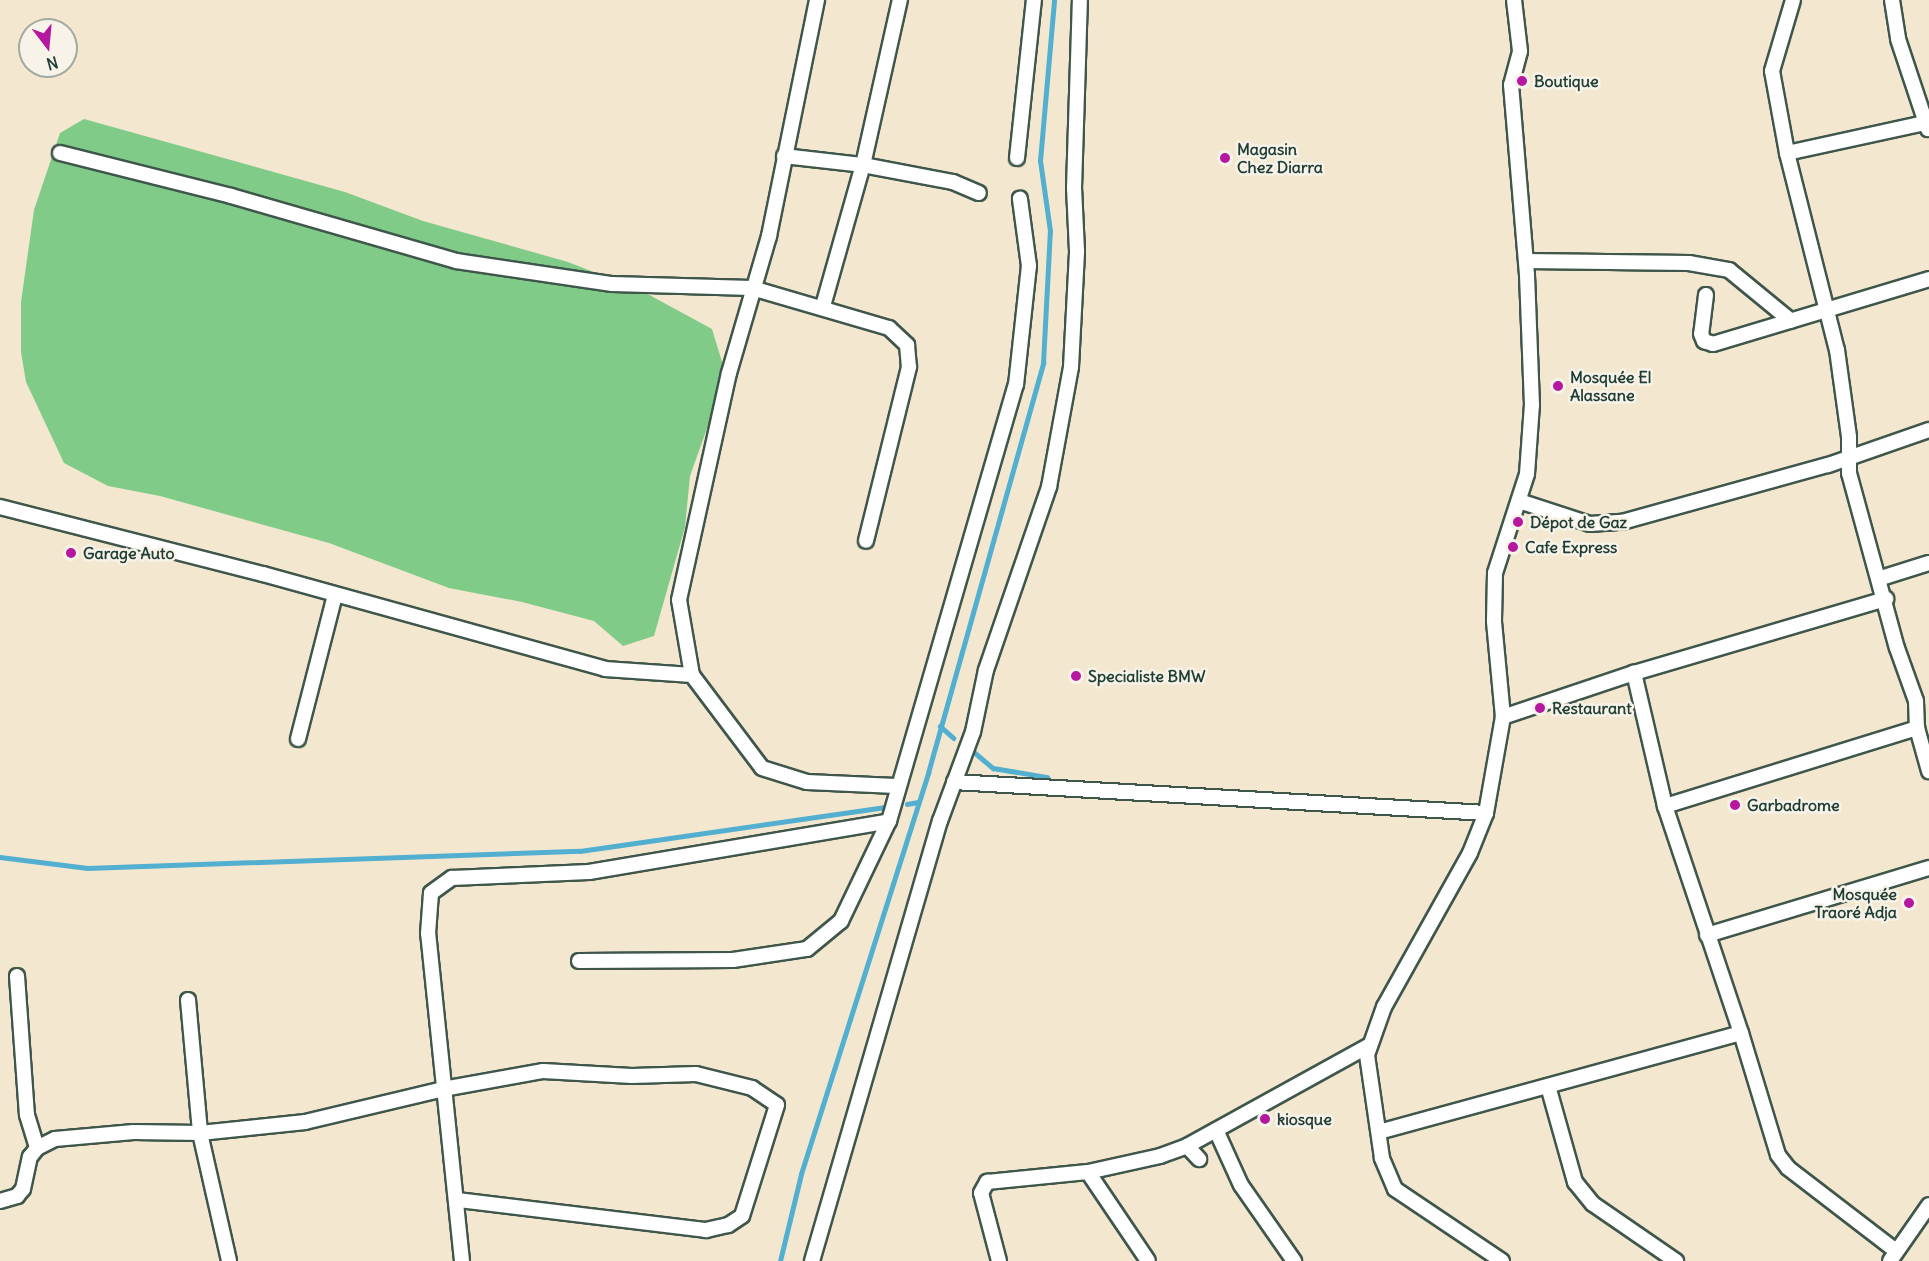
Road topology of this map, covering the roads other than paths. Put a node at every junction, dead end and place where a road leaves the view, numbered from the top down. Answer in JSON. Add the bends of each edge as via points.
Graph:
{"nodes":[{"id":1,"x":817,"y":0,"type":"edge"},
{"id":2,"x":900,"y":0,"type":"edge"},
{"id":3,"x":1034,"y":0,"type":"edge"},
{"id":4,"x":1080,"y":0,"type":"edge"},
{"id":5,"x":1515,"y":0,"type":"edge"},
{"id":6,"x":1792,"y":0,"type":"edge"},
{"id":7,"x":1892,"y":0,"type":"edge"},
{"id":8,"x":1928,"y":125,"type":"edge"},
{"id":9,"x":60,"y":153,"type":"dead end"},
{"id":10,"x":1787,"y":153,"type":"junction"},
{"id":11,"x":784,"y":156,"type":"junction"},
{"id":12,"x":1017,"y":158,"type":"dead end"},
{"id":13,"x":863,"y":165,"type":"junction"},
{"id":14,"x":979,"y":194,"type":"dead end"},
{"id":15,"x":1020,"y":199,"type":"dead end"},
{"id":16,"x":1526,"y":261,"type":"junction"},
{"id":17,"x":1929,"y":279,"type":"edge"},
{"id":18,"x":752,"y":288,"type":"junction"},
{"id":19,"x":1706,"y":295,"type":"dead end"},
{"id":20,"x":823,"y":306,"type":"junction"},
{"id":21,"x":1828,"y":309,"type":"junction"},
{"id":22,"x":1791,"y":321,"type":"junction"},
{"id":23,"x":1929,"y":430,"type":"edge"},
{"id":24,"x":1849,"y":456,"type":"junction"},
{"id":25,"x":1519,"y":501,"type":"junction"},
{"id":26,"x":0,"y":507,"type":"edge"},
{"id":27,"x":866,"y":541,"type":"dead end"},
{"id":28,"x":1929,"y":563,"type":"edge"},
{"id":29,"x":1881,"y":578,"type":"junction"},
{"id":30,"x":335,"y":595,"type":"junction"},
{"id":31,"x":1886,"y":599,"type":"junction"},
{"id":32,"x":1634,"y":673,"type":"junction"},
{"id":33,"x":692,"y":675,"type":"junction"},
{"id":34,"x":1923,"y":700,"type":"edge"},
{"id":35,"x":1503,"y":717,"type":"junction"},
{"id":36,"x":1917,"y":728,"type":"junction"},
{"id":37,"x":298,"y":740,"type":"dead end"},
{"id":38,"x":1929,"y":771,"type":"edge"},
{"id":39,"x":954,"y":782,"type":"junction"},
{"id":40,"x":897,"y":786,"type":"junction"},
{"id":41,"x":1665,"y":806,"type":"junction"},
{"id":42,"x":1486,"y":813,"type":"junction"},
{"id":43,"x":889,"y":821,"type":"junction"},
{"id":44,"x":1929,"y":868,"type":"edge"},
{"id":45,"x":1707,"y":935,"type":"junction"},
{"id":46,"x":579,"y":961,"type":"dead end"},
{"id":47,"x":16,"y":976,"type":"dead end"},
{"id":48,"x":188,"y":1000,"type":"dead end"},
{"id":49,"x":1741,"y":1033,"type":"junction"},
{"id":50,"x":1368,"y":1046,"type":"junction"},
{"id":51,"x":1548,"y":1086,"type":"junction"},
{"id":52,"x":443,"y":1089,"type":"junction"},
{"id":53,"x":1216,"y":1130,"type":"junction"},
{"id":54,"x":1379,"y":1132,"type":"junction"},
{"id":55,"x":200,"y":1133,"type":"junction"},
{"id":56,"x":1187,"y":1146,"type":"junction"},
{"id":57,"x":37,"y":1148,"type":"junction"},
{"id":58,"x":1199,"y":1159,"type":"dead end"},
{"id":59,"x":1088,"y":1172,"type":"junction"},
{"id":60,"x":458,"y":1200,"type":"junction"},
{"id":61,"x":0,"y":1201,"type":"edge"},
{"id":62,"x":1929,"y":1205,"type":"edge"},
{"id":63,"x":1892,"y":1256,"type":"edge"},
{"id":64,"x":229,"y":1261,"type":"edge"},
{"id":65,"x":462,"y":1261,"type":"edge"},
{"id":66,"x":812,"y":1261,"type":"edge"},
{"id":67,"x":999,"y":1261,"type":"edge"},
{"id":68,"x":1148,"y":1261,"type":"edge"},
{"id":69,"x":1294,"y":1261,"type":"edge"},
{"id":70,"x":1502,"y":1261,"type":"edge"},
{"id":71,"x":1676,"y":1261,"type":"edge"}],
"edges":[{"from":1,"to":11,"type":"street"},
{"from":2,"to":13,"type":"street"},
{"from":3,"to":12,"type":"street"},
{"from":4,"to":39,"type":"street","via":[[1074,188],[1077,251],[1071,367],[1049,487],[986,670],[973,732]]},
{"from":5,"to":16,"type":"street","via":[[1520,51],[1511,86]]},
{"from":6,"to":10,"type":"street","via":[[1772,67]]},
{"from":7,"to":8,"type":"street","via":[[1898,39]]},
{"from":8,"to":10,"type":"street"},
{"from":9,"to":18,"type":"street","via":[[231,196],[456,261],[612,284]]},
{"from":10,"to":21,"type":"street"},
{"from":11,"to":13,"type":"street"},
{"from":11,"to":18,"type":"street","via":[[769,236]]},
{"from":13,"to":14,"type":"street","via":[[953,182]]},
{"from":13,"to":20,"type":"street"},
{"from":15,"to":40,"type":"street","via":[[1029,267],[1016,385]]},
{"from":16,"to":22,"type":"street","via":[[1689,263],[1729,270]]},
{"from":16,"to":25,"type":"street","via":[[1532,405],[1527,474]]},
{"from":17,"to":21,"type":"street"},
{"from":18,"to":20,"type":"street"},
{"from":18,"to":33,"type":"street","via":[[717,423],[679,600]]},
{"from":19,"to":22,"type":"street","via":[[1701,334],[1707,344]]},
{"from":20,"to":27,"type":"street","via":[[889,328],[907,345],[909,367]]},
{"from":21,"to":22,"type":"street"},
{"from":21,"to":24,"type":"street","via":[[1844,394]]},
{"from":23,"to":24,"type":"street"},
{"from":24,"to":25,"type":"street","via":[[1622,522],[1590,524]]},
{"from":24,"to":29,"type":"street","via":[[1862,524]]},
{"from":25,"to":35,"type":"street","via":[[1495,573],[1494,621]]},
{"from":26,"to":30,"type":"street"},
{"from":28,"to":29,"type":"street"},
{"from":29,"to":31,"type":"street"},
{"from":30,"to":33,"type":"street","via":[[605,669]]},
{"from":30,"to":37,"type":"street"},
{"from":31,"to":32,"type":"street"},
{"from":31,"to":34,"type":"street","via":[[1897,648]]},
{"from":32,"to":35,"type":"street"},
{"from":32,"to":41,"type":"street"},
{"from":33,"to":40,"type":"street","via":[[762,768],[807,782]]},
{"from":34,"to":36,"type":"street"},
{"from":35,"to":42,"type":"street"},
{"from":36,"to":38,"type":"street"},
{"from":36,"to":41,"type":"street"},
{"from":39,"to":42,"type":"street"},
{"from":39,"to":66,"type":"street"},
{"from":40,"to":43,"type":"street"},
{"from":41,"to":45,"type":"street"},
{"from":42,"to":50,"type":"street","via":[[1470,853],[1383,1007]]},
{"from":43,"to":46,"type":"street","via":[[841,921],[807,949],[733,960]]},
{"from":43,"to":52,"type":"street","via":[[590,872],[452,878],[431,893],[428,934]]},
{"from":44,"to":45,"type":"street"},
{"from":45,"to":49,"type":"street"},
{"from":47,"to":57,"type":"street","via":[[27,1114]]},
{"from":48,"to":55,"type":"street"},
{"from":49,"to":51,"type":"street"},
{"from":49,"to":63,"type":"street","via":[[1778,1155],[1788,1168]]},
{"from":50,"to":53,"type":"street"},
{"from":50,"to":54,"type":"street"},
{"from":51,"to":54,"type":"street"},
{"from":51,"to":71,"type":"street","via":[[1575,1182],[1593,1204]]},
{"from":52,"to":55,"type":"street","via":[[305,1122]]},
{"from":52,"to":60,"type":"street"},
{"from":52,"to":60,"type":"street","via":[[543,1071],[632,1076],[696,1074],[752,1088],[777,1106],[742,1216],[728,1225],[706,1230]]},
{"from":53,"to":56,"type":"street"},
{"from":53,"to":69,"type":"street","via":[[1241,1185]]},
{"from":54,"to":70,"type":"street","via":[[1382,1158],[1395,1189]]},
{"from":55,"to":57,"type":"street","via":[[134,1132],[55,1139]]},
{"from":55,"to":64,"type":"street"},
{"from":56,"to":58,"type":"street"},
{"from":56,"to":59,"type":"street","via":[[1139,1163]]},
{"from":57,"to":61,"type":"street","via":[[30,1157],[23,1189],[17,1196]]},
{"from":59,"to":67,"type":"street","via":[[983,1184],[983,1205]]},
{"from":59,"to":68,"type":"street"},
{"from":60,"to":65,"type":"street"},
{"from":62,"to":63,"type":"street"}]}
